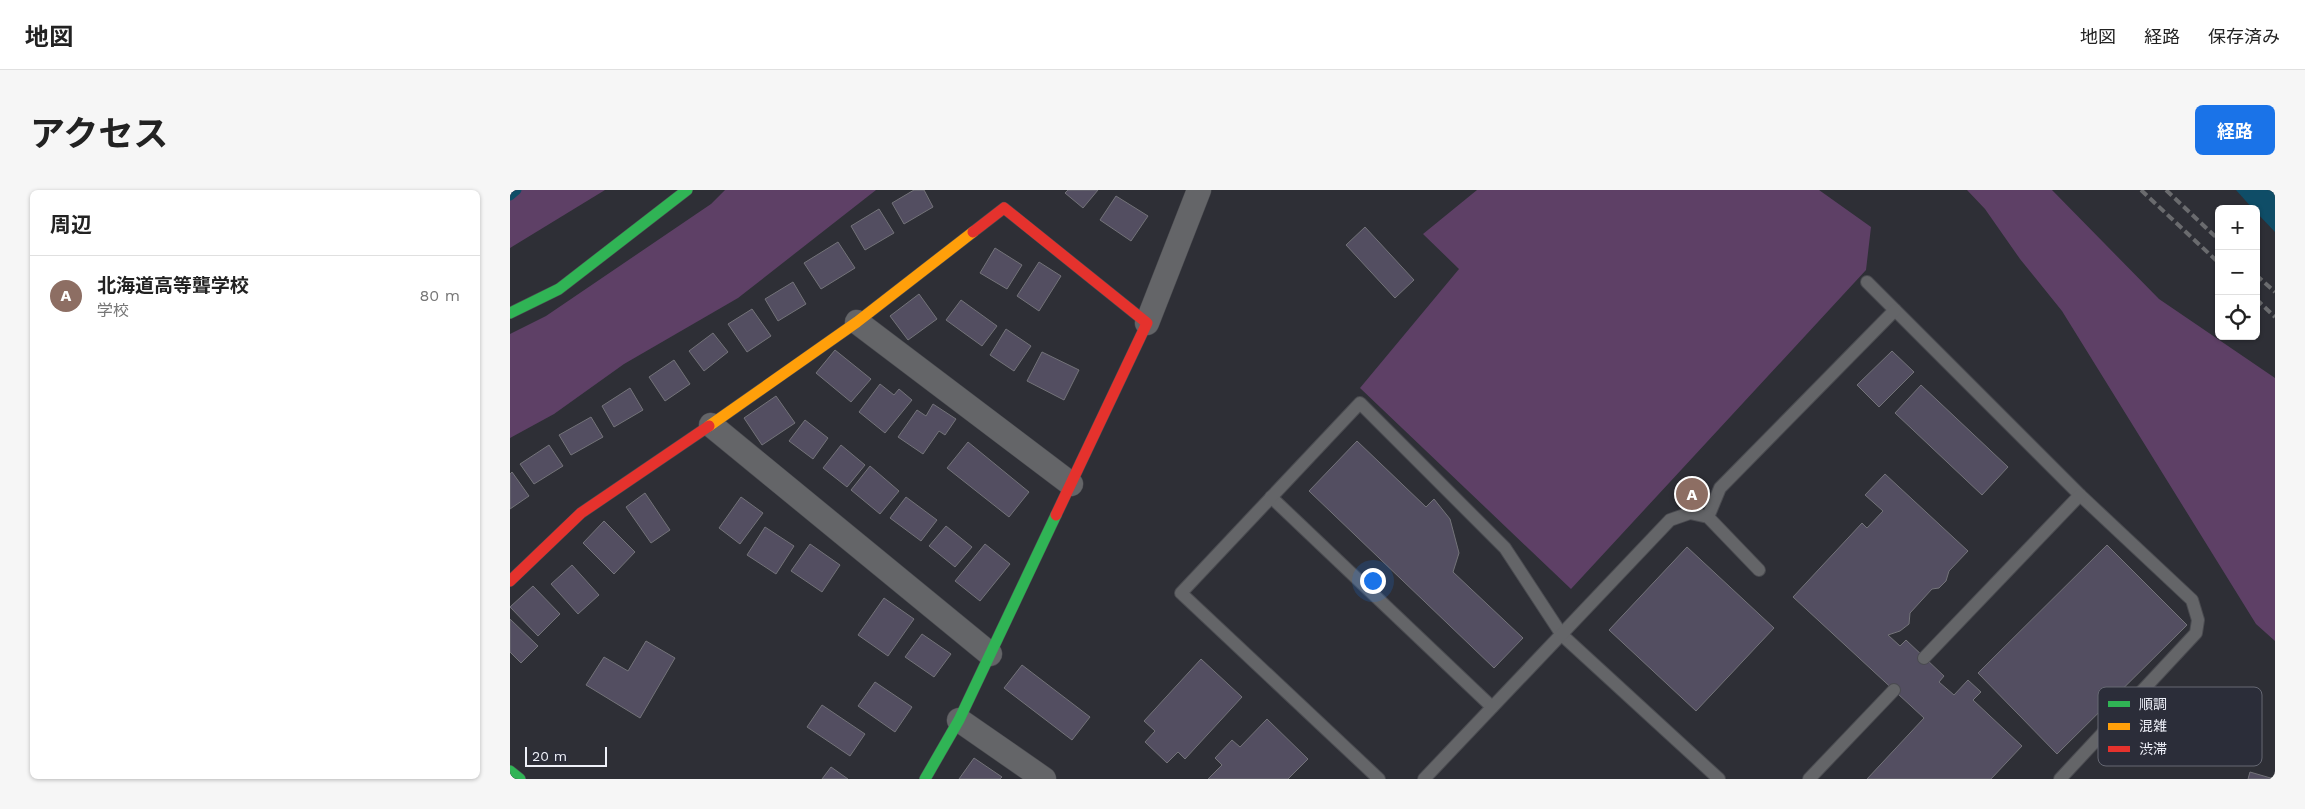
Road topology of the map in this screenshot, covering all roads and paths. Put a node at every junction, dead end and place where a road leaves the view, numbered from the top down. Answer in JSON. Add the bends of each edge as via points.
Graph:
{"nodes":[{"id":1,"x":687,"y":190,"type":"edge"},
{"id":2,"x":1199,"y":190,"type":"edge"},
{"id":3,"x":1867,"y":282,"type":"dead end"},
{"id":4,"x":1895,"y":310,"type":"junction"},
{"id":5,"x":510,"y":313,"type":"edge"},
{"id":6,"x":857,"y":322,"type":"junction"},
{"id":7,"x":1147,"y":323,"type":"junction"},
{"id":8,"x":711,"y":425,"type":"junction"},
{"id":9,"x":1071,"y":484,"type":"junction"},
{"id":10,"x":2080,"y":495,"type":"junction"},
{"id":11,"x":1271,"y":497,"type":"junction"},
{"id":12,"x":1708,"y":517,"type":"junction"},
{"id":13,"x":1759,"y":570,"type":"dead end"},
{"id":14,"x":510,"y":581,"type":"edge"},
{"id":15,"x":1562,"y":635,"type":"junction"},
{"id":16,"x":990,"y":654,"type":"junction"},
{"id":17,"x":1924,"y":658,"type":"dead end"},
{"id":18,"x":2146,"y":687,"type":"edge"},
{"id":19,"x":1894,"y":690,"type":"dead end"},
{"id":20,"x":1492,"y":707,"type":"junction"},
{"id":21,"x":959,"y":720,"type":"junction"},
{"id":22,"x":2098,"y":738,"type":"edge"},
{"id":23,"x":510,"y":770,"type":"edge"},
{"id":24,"x":520,"y":779,"type":"edge"},
{"id":25,"x":925,"y":779,"type":"edge"},
{"id":26,"x":1044,"y":779,"type":"edge"},
{"id":27,"x":1379,"y":779,"type":"edge"},
{"id":28,"x":1424,"y":779,"type":"edge"},
{"id":29,"x":1719,"y":779,"type":"edge"},
{"id":30,"x":1809,"y":779,"type":"edge"},
{"id":31,"x":2060,"y":779,"type":"edge"}],
"edges":[{"from":1,"to":5,"type":"street","via":[[559,289]]},
{"from":2,"to":7,"type":"street"},
{"from":3,"to":4,"type":"lane"},
{"from":4,"to":10,"type":"lane"},
{"from":4,"to":12,"type":"lane","via":[[1720,488]]},
{"from":6,"to":7,"type":"street","via":[[1004,208]]},
{"from":6,"to":8,"type":"street"},
{"from":6,"to":9,"type":"street"},
{"from":7,"to":9,"type":"street"},
{"from":8,"to":14,"type":"street","via":[[581,513]]},
{"from":8,"to":16,"type":"street"},
{"from":9,"to":16,"type":"street"},
{"from":10,"to":17,"type":"lane"},
{"from":10,"to":18,"type":"lane","via":[[2192,600],[2198,620],[2196,633]]},
{"from":11,"to":15,"type":"lane","via":[[1360,403],[1506,548]]},
{"from":11,"to":20,"type":"lane"},
{"from":11,"to":27,"type":"lane","via":[[1181,593]]},
{"from":12,"to":13,"type":"lane"},
{"from":12,"to":15,"type":"lane","via":[[1690,513],[1670,520]]},
{"from":15,"to":20,"type":"lane"},
{"from":15,"to":29,"type":"lane"},
{"from":16,"to":21,"type":"street"},
{"from":19,"to":30,"type":"lane"},
{"from":20,"to":28,"type":"lane"},
{"from":21,"to":25,"type":"street"},
{"from":21,"to":26,"type":"street"},
{"from":22,"to":31,"type":"lane"},
{"from":23,"to":24,"type":"street"}]}
